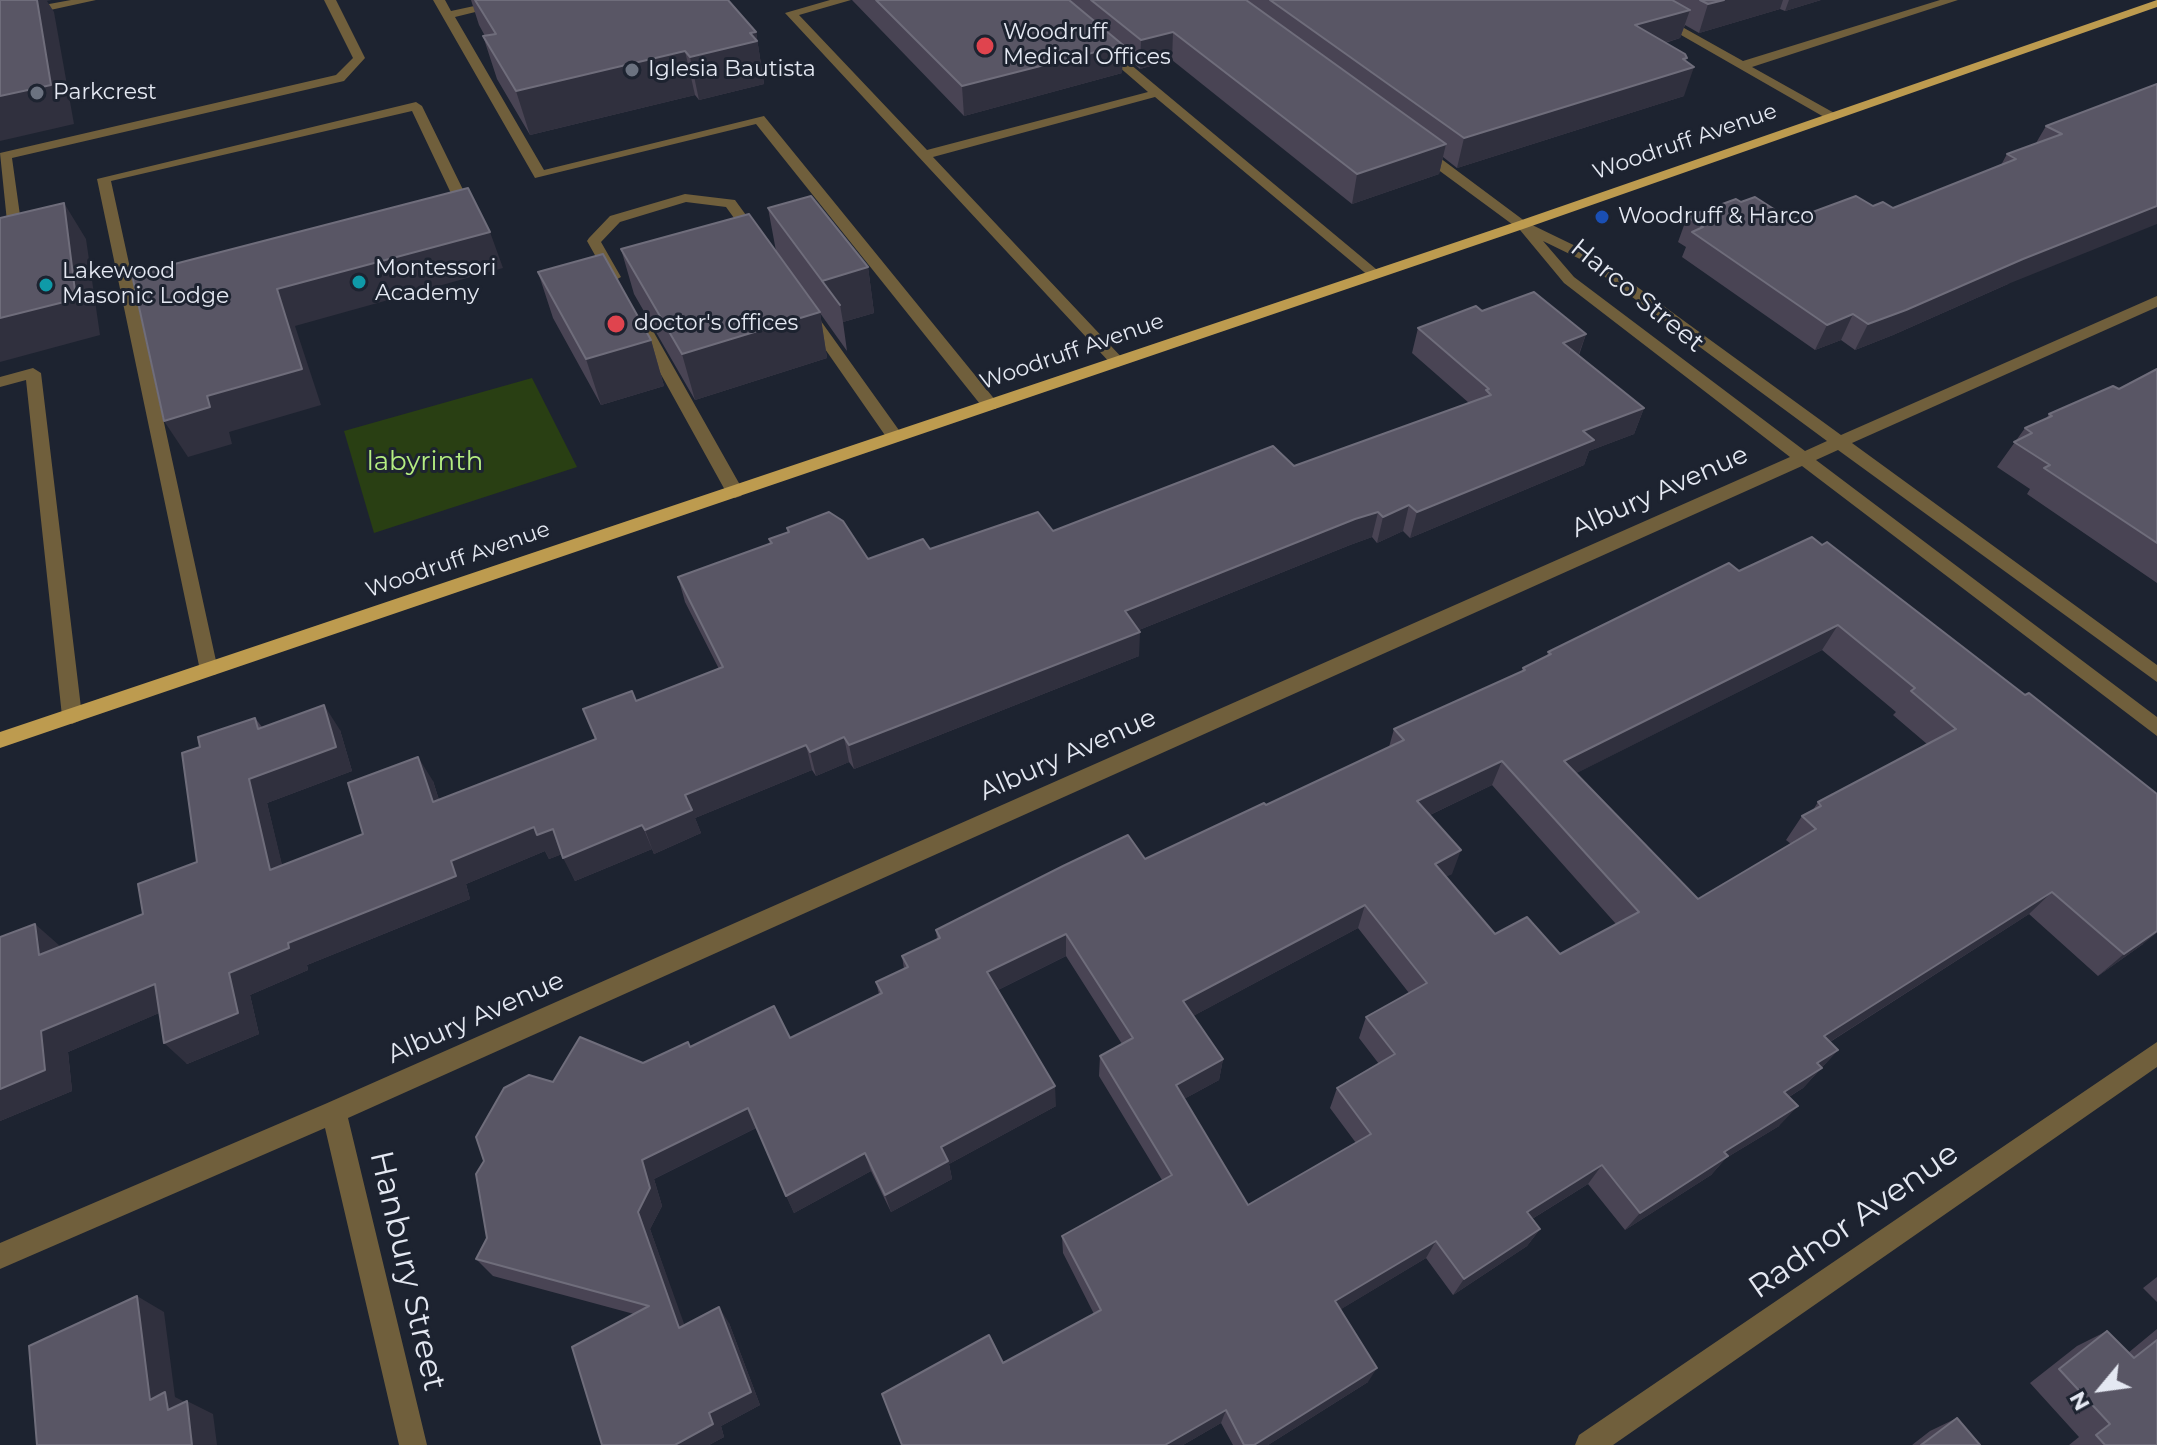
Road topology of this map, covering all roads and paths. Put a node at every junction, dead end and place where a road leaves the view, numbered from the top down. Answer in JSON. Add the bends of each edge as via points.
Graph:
{"nodes":[{"id":1,"x":90,"y":0,"type":"edge"},
{"id":2,"x":330,"y":0,"type":"edge"},
{"id":3,"x":439,"y":0,"type":"edge"},
{"id":4,"x":518,"y":0,"type":"edge"},
{"id":5,"x":845,"y":0,"type":"edge"},
{"id":6,"x":1626,"y":0,"type":"edge"},
{"id":7,"x":1952,"y":0,"type":"edge"},
{"id":8,"x":2157,"y":3,"type":"edge"},
{"id":9,"x":448,"y":15,"type":"junction"},
{"id":10,"x":0,"y":17,"type":"edge"},
{"id":11,"x":1091,"y":37,"type":"edge"},
{"id":12,"x":1741,"y":66,"type":"junction"},
{"id":13,"x":1157,"y":93,"type":"junction"},
{"id":14,"x":1831,"y":117,"type":"junction"},
{"id":15,"x":1402,"y":137,"type":"edge"},
{"id":16,"x":924,"y":155,"type":"junction"},
{"id":17,"x":3,"y":157,"type":"edge"},
{"id":18,"x":435,"y":216,"type":"edge"},
{"id":19,"x":1521,"y":225,"type":"junction"},
{"id":20,"x":0,"y":248,"type":"edge"},
{"id":21,"x":767,"y":254,"type":"edge"},
{"id":22,"x":1375,"y":274,"type":"junction"},
{"id":23,"x":174,"y":285,"type":"edge"},
{"id":24,"x":794,"y":293,"type":"edge"},
{"id":25,"x":129,"y":297,"type":"junction"},
{"id":26,"x":2157,"y":301,"type":"edge"},
{"id":27,"x":1118,"y":362,"type":"junction"},
{"id":28,"x":0,"y":382,"type":"edge"},
{"id":29,"x":990,"y":405,"type":"junction"},
{"id":30,"x":895,"y":437,"type":"junction"},
{"id":31,"x":1839,"y":443,"type":"junction"},
{"id":32,"x":1802,"y":459,"type":"junction"},
{"id":33,"x":735,"y":492,"type":"junction"},
{"id":34,"x":208,"y":670,"type":"junction"},
{"id":35,"x":2157,"y":675,"type":"edge"},
{"id":36,"x":72,"y":716,"type":"junction"},
{"id":37,"x":2157,"y":728,"type":"edge"},
{"id":38,"x":0,"y":740,"type":"edge"},
{"id":39,"x":2157,"y":1053,"type":"edge"},
{"id":40,"x":334,"y":1112,"type":"junction"},
{"id":41,"x":0,"y":1256,"type":"edge"},
{"id":42,"x":413,"y":1445,"type":"edge"},
{"id":43,"x":1589,"y":1445,"type":"edge"}],
"edges":[{"from":1,"to":10,"type":"street"},
{"from":2,"to":17,"type":"street","via":[[359,58],[340,78]]},
{"from":3,"to":9,"type":"street"},
{"from":4,"to":9,"type":"street"},
{"from":5,"to":16,"type":"street","via":[[791,13]]},
{"from":6,"to":12,"type":"street"},
{"from":7,"to":12,"type":"street"},
{"from":8,"to":14,"type":"main road","name":"Woodruff Avenue"},
{"from":9,"to":29,"type":"street","via":[[540,175],[759,119]]},
{"from":11,"to":13,"type":"street"},
{"from":12,"to":14,"type":"street"},
{"from":13,"to":16,"type":"street"},
{"from":13,"to":22,"type":"street"},
{"from":14,"to":19,"type":"main road","name":"Woodruff Avenue"},
{"from":15,"to":19,"type":"street"},
{"from":16,"to":27,"type":"street"},
{"from":17,"to":20,"type":"street","via":[[17,244]]},
{"from":18,"to":25,"type":"street","via":[[465,208],[416,106],[104,179]]},
{"from":19,"to":22,"type":"main road","name":"Woodruff Avenue"},
{"from":19,"to":31,"type":"street","name":"Harco Street","via":[[1587,257]]},
{"from":19,"to":32,"type":"street","name":"Harco Street","via":[[1562,274]]},
{"from":21,"to":33,"type":"street","via":[[730,203],[685,198],[615,219],[594,241]]},
{"from":22,"to":27,"type":"main road","name":"Woodruff Avenue"},
{"from":23,"to":25,"type":"street"},
{"from":24,"to":30,"type":"street"},
{"from":25,"to":34,"type":"street"},
{"from":26,"to":31,"type":"street","name":"Albury Avenue"},
{"from":27,"to":29,"type":"main road","name":"Woodruff Avenue"},
{"from":28,"to":36,"type":"street","via":[[33,373]]},
{"from":29,"to":30,"type":"main road","name":"Woodruff Avenue"},
{"from":30,"to":33,"type":"main road","name":"Woodruff Avenue"},
{"from":31,"to":32,"type":"street","name":"Albury Avenue"},
{"from":31,"to":35,"type":"street","name":"Harco Street"},
{"from":32,"to":37,"type":"street","name":"Harco Street"},
{"from":32,"to":40,"type":"street","name":"Albury Avenue"},
{"from":33,"to":34,"type":"main road","name":"Woodruff Avenue"},
{"from":34,"to":36,"type":"main road","name":"Woodruff Avenue"},
{"from":36,"to":38,"type":"main road","name":"Woodruff Avenue"},
{"from":39,"to":43,"type":"street","name":"Radnor Avenue"},
{"from":40,"to":41,"type":"street","name":"Albury Avenue"},
{"from":40,"to":42,"type":"street","name":"Hanbury Street"}]}
